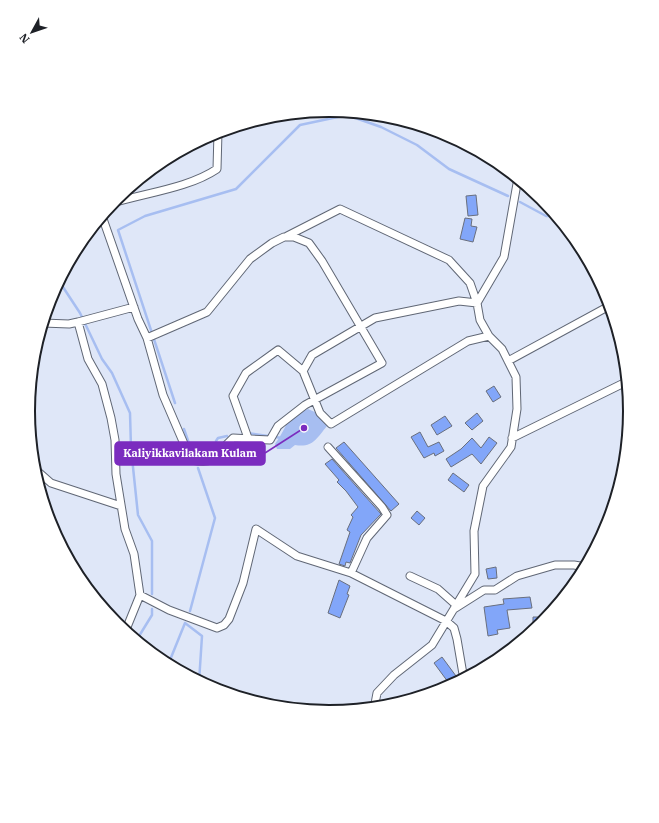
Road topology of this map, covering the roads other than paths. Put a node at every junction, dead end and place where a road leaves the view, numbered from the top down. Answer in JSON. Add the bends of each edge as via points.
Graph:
{"nodes":[{"id":1,"x":218,"y":139,"type":"edge"},
{"id":2,"x":517,"y":184,"type":"edge"},
{"id":3,"x":124,"y":200,"type":"edge"},
{"id":4,"x":104,"y":222,"type":"edge"},
{"id":5,"x":284,"y":237,"type":"junction"},
{"id":6,"x":477,"y":303,"type":"junction"},
{"id":7,"x":134,"y":307,"type":"junction"},
{"id":8,"x":605,"y":307,"type":"edge"},
{"id":9,"x":78,"y":322,"type":"junction"},
{"id":10,"x":49,"y":323,"type":"edge"},
{"id":11,"x":359,"y":326,"type":"junction"},
{"id":12,"x":151,"y":336,"type":"junction"},
{"id":13,"x":489,"y":336,"type":"junction"},
{"id":14,"x":508,"y":361,"type":"junction"},
{"id":15,"x":303,"y":371,"type":"junction"},
{"id":16,"x":622,"y":384,"type":"edge"},
{"id":17,"x":314,"y":400,"type":"junction"},
{"id":18,"x":248,"y":438,"type":"junction"},
{"id":19,"x":512,"y":438,"type":"junction"},
{"id":20,"x":328,"y":448,"type":"dead end"},
{"id":21,"x":42,"y":475,"type":"edge"},
{"id":22,"x":121,"y":506,"type":"junction"},
{"id":23,"x":580,"y":566,"type":"edge"},
{"id":24,"x":350,"y":573,"type":"junction"},
{"id":25,"x":410,"y":576,"type":"dead end"},
{"id":26,"x":140,"y":595,"type":"junction"},
{"id":27,"x":455,"y":607,"type":"junction"},
{"id":28,"x":446,"y":621,"type":"junction"},
{"id":29,"x":127,"y":626,"type":"edge"},
{"id":30,"x":463,"y":674,"type":"edge"},
{"id":31,"x":375,"y":702,"type":"edge"}],
"edges":[{"from":1,"to":3,"type":"street","via":[[217,169],[177,185]]},
{"from":2,"to":6,"type":"street","via":[[504,257]]},
{"from":4,"to":7,"type":"street"},
{"from":5,"to":6,"type":"street","via":[[340,209],[449,260],[470,283]]},
{"from":5,"to":11,"type":"street","via":[[294,237],[309,243]]},
{"from":5,"to":12,"type":"street","via":[[250,259],[208,312]]},
{"from":6,"to":11,"type":"street","via":[[459,301],[375,318]]},
{"from":6,"to":13,"type":"street","via":[[480,320]]},
{"from":7,"to":9,"type":"street"},
{"from":7,"to":12,"type":"street"},
{"from":8,"to":14,"type":"street"},
{"from":9,"to":10,"type":"street"},
{"from":9,"to":22,"type":"street","via":[[88,359],[102,384],[111,418]]},
{"from":11,"to":15,"type":"street","via":[[312,355]]},
{"from":11,"to":17,"type":"street","via":[[382,363]]},
{"from":12,"to":18,"type":"street","via":[[163,395],[191,460],[206,463],[217,457],[233,438]]},
{"from":13,"to":14,"type":"street","via":[[502,349]]},
{"from":13,"to":17,"type":"street","via":[[468,341],[331,424],[320,413]]},
{"from":14,"to":19,"type":"street","via":[[516,377],[517,409]]},
{"from":15,"to":17,"type":"street"},
{"from":15,"to":18,"type":"street","via":[[278,350],[246,373],[233,396]]},
{"from":16,"to":19,"type":"street"},
{"from":17,"to":18,"type":"street","via":[[278,426],[270,440]]},
{"from":19,"to":27,"type":"street","via":[[511,447],[483,486],[474,531],[475,574]]},
{"from":20,"to":24,"type":"street","via":[[387,515],[367,538]]},
{"from":21,"to":22,"type":"street","via":[[51,483]]},
{"from":22,"to":26,"type":"street","via":[[125,529],[134,554]]},
{"from":23,"to":27,"type":"street","via":[[555,565],[517,576],[495,590],[484,590]]},
{"from":24,"to":26,"type":"street","via":[[297,556],[256,529],[243,582],[229,619],[224,625],[217,628],[169,610]]},
{"from":24,"to":28,"type":"street"},
{"from":25,"to":27,"type":"street","via":[[438,589]]},
{"from":26,"to":29,"type":"street"},
{"from":27,"to":28,"type":"street"},
{"from":28,"to":30,"type":"street","via":[[454,628]]},
{"from":28,"to":31,"type":"street","via":[[432,645],[394,675],[377,693]]}]}
